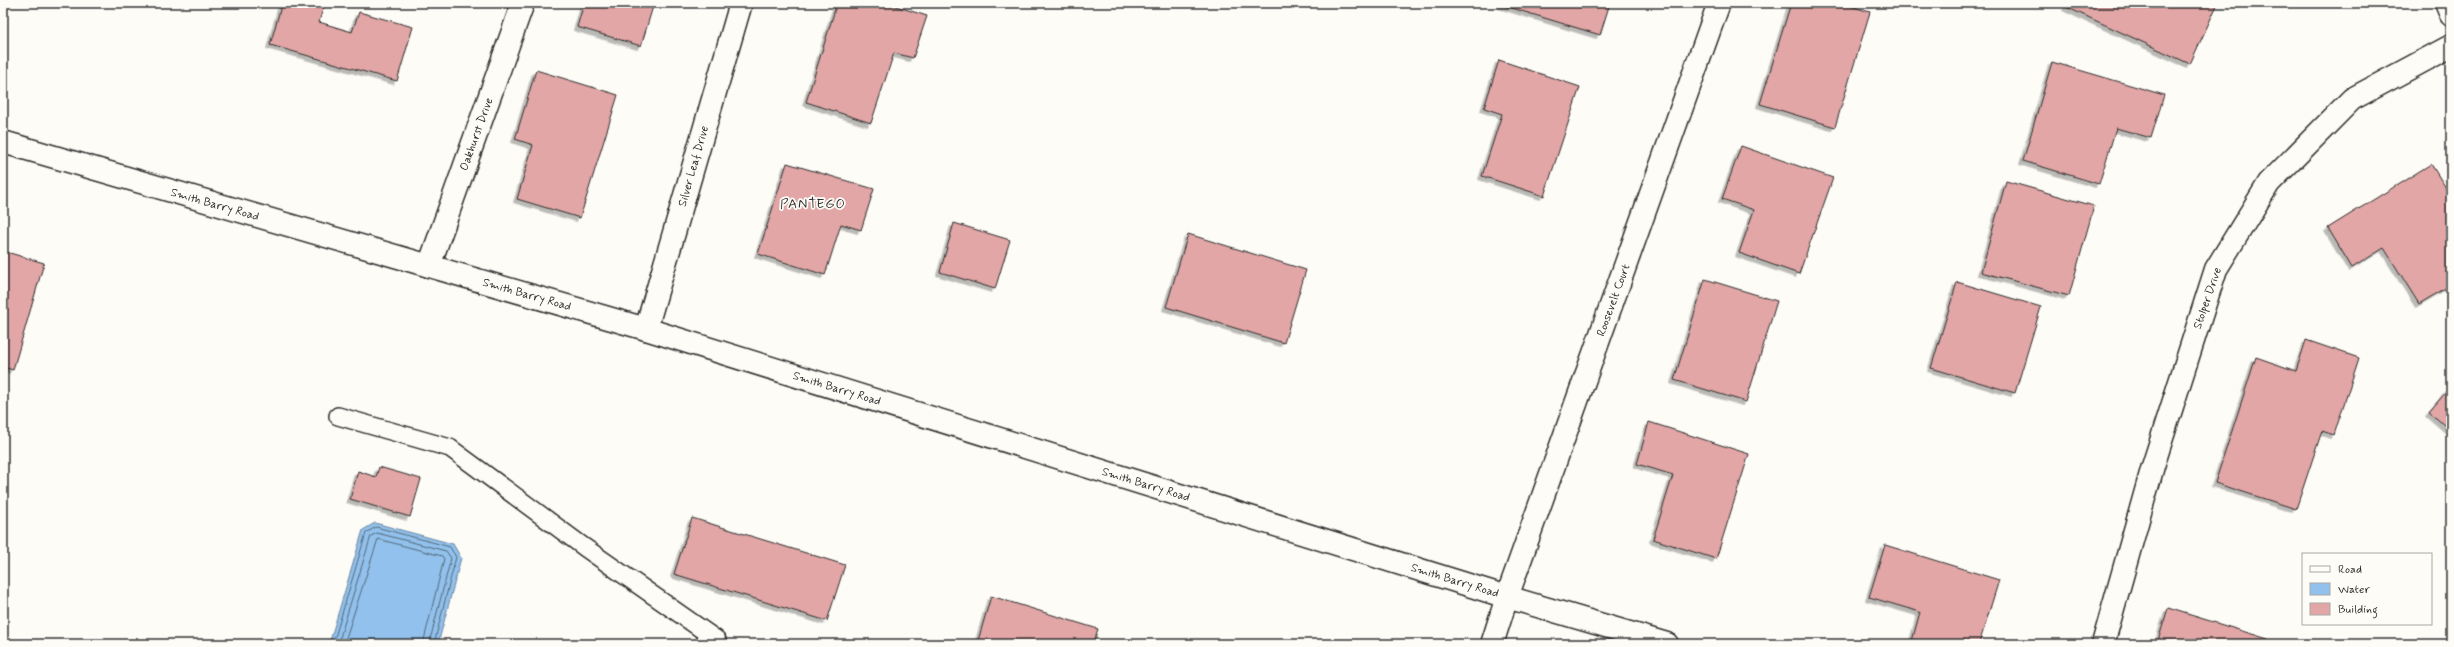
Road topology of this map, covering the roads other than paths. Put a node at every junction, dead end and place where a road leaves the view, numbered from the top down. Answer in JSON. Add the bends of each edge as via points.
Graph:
{"nodes":[{"id":1,"x":523,"y":3,"type":"edge"},
{"id":2,"x":741,"y":3,"type":"edge"},
{"id":3,"x":1719,"y":3,"type":"edge"},
{"id":4,"x":2446,"y":3,"type":"edge"},
{"id":5,"x":2451,"y":15,"type":"edge"},
{"id":6,"x":2451,"y":46,"type":"edge"},
{"id":7,"x":3,"y":142,"type":"edge"},
{"id":8,"x":429,"y":266,"type":"junction"},
{"id":9,"x":646,"y":329,"type":"junction"},
{"id":10,"x":338,"y":416,"type":"dead end"},
{"id":11,"x":1507,"y":597,"type":"junction"},
{"id":12,"x":717,"y":640,"type":"dead end"},
{"id":13,"x":1492,"y":644,"type":"edge"},
{"id":14,"x":1667,"y":644,"type":"edge"},
{"id":15,"x":2103,"y":644,"type":"edge"}],
"edges":[{"from":1,"to":8,"type":"street","name":"Oakhurst Drive"},
{"from":2,"to":9,"type":"street","name":"Silver Leaf Drive"},
{"from":3,"to":11,"type":"street","name":"Roosevelt Court"},
{"from":4,"to":5,"type":"street"},
{"from":6,"to":15,"type":"street","name":"Stolper Drive","via":[[2352,99],[2269,183],[2216,269],[2153,466]]},
{"from":7,"to":8,"type":"street","name":"Smith Barry Road"},
{"from":8,"to":9,"type":"street","name":"Smith Barry Road"},
{"from":9,"to":11,"type":"street","name":"Smith Barry Road"},
{"from":10,"to":12,"type":"lane","via":[[450,448],[584,547]]},
{"from":11,"to":13,"type":"street","name":"Roosevelt Court"},
{"from":11,"to":14,"type":"street","name":"Smith Barry Road"}]}
